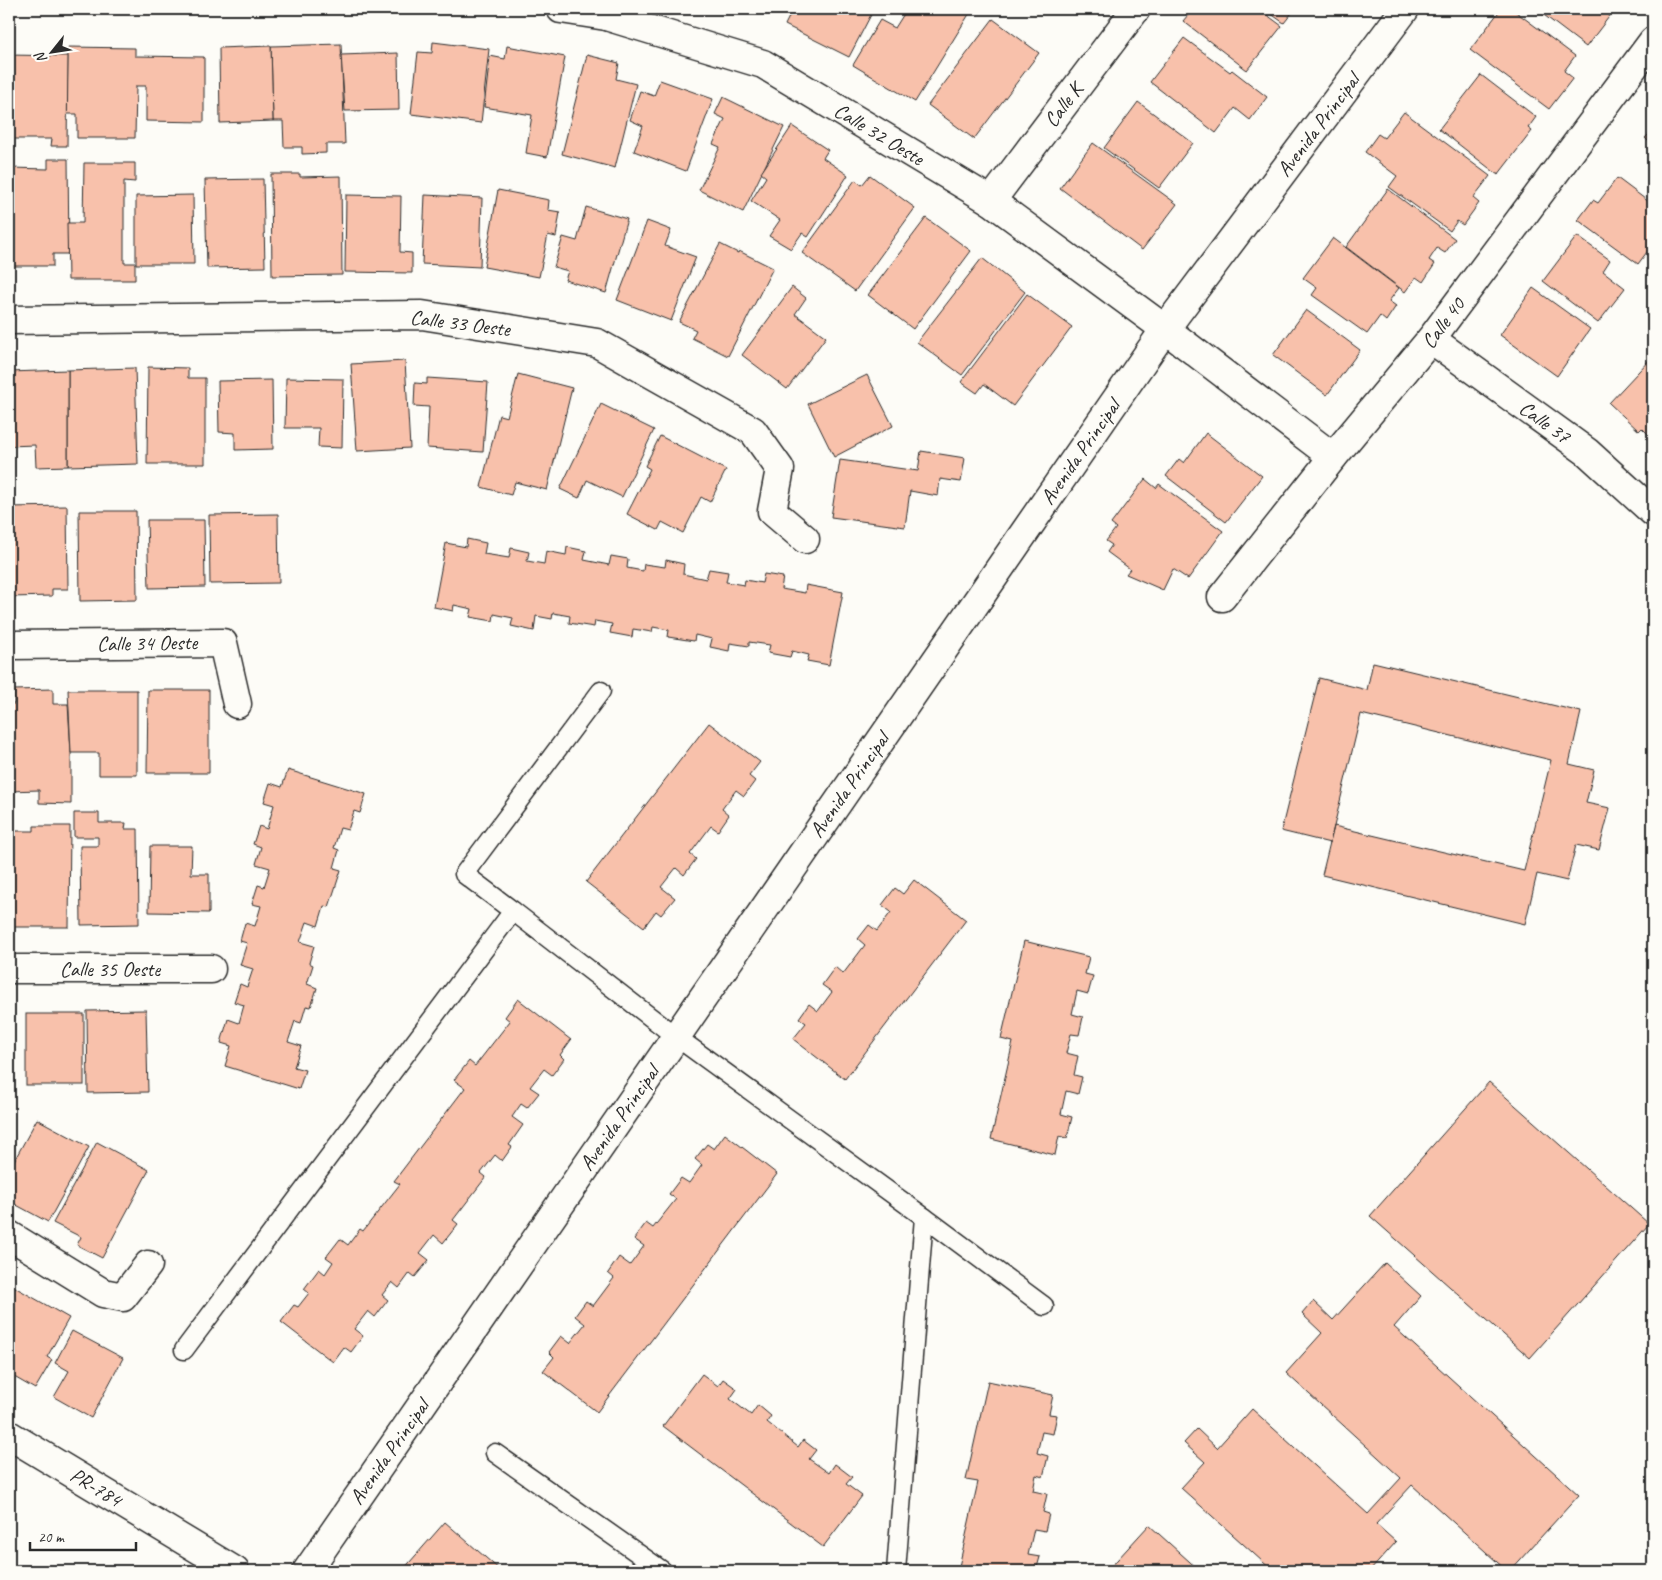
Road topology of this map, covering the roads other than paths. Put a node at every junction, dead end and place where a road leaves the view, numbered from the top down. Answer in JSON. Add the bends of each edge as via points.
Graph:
{"nodes":[{"id":1,"x":561,"y":9,"type":"edge"},
{"id":2,"x":1136,"y":9,"type":"edge"},
{"id":3,"x":1405,"y":9,"type":"edge"},
{"id":4,"x":1653,"y":41,"type":"edge"},
{"id":5,"x":991,"y":201,"type":"junction"},
{"id":6,"x":9,"y":320,"type":"edge"},
{"id":7,"x":1165,"y":329,"type":"junction"},
{"id":8,"x":1431,"y":340,"type":"junction"},
{"id":9,"x":1333,"y":457,"type":"junction"},
{"id":10,"x":1653,"y":512,"type":"edge"},
{"id":11,"x":805,"y":539,"type":"dead end"},
{"id":12,"x":1222,"y":596,"type":"dead end"},
{"id":13,"x":9,"y":645,"type":"edge"},
{"id":14,"x":601,"y":691,"type":"dead end"},
{"id":15,"x":237,"y":704,"type":"dead end"},
{"id":16,"x":513,"y":911,"type":"junction"},
{"id":17,"x":9,"y":969,"type":"edge"},
{"id":18,"x":211,"y":969,"type":"dead end"},
{"id":19,"x":675,"y":1036,"type":"junction"},
{"id":20,"x":924,"y":1217,"type":"junction"},
{"id":21,"x":9,"y":1235,"type":"edge"},
{"id":22,"x":148,"y":1265,"type":"dead end"},
{"id":23,"x":1044,"y":1306,"type":"dead end"},
{"id":24,"x":184,"y":1350,"type":"dead end"},
{"id":25,"x":9,"y":1435,"type":"edge"},
{"id":26,"x":495,"y":1453,"type":"dead end"},
{"id":27,"x":235,"y":1571,"type":"edge"},
{"id":28,"x":307,"y":1571,"type":"edge"},
{"id":29,"x":663,"y":1571,"type":"edge"},
{"id":30,"x":896,"y":1571,"type":"edge"}],
"edges":[{"from":1,"to":5,"type":"street","name":"Calle 32 Oeste","via":[[606,16],[763,64]]},
{"from":2,"to":5,"type":"street","name":"Calle K"},
{"from":3,"to":7,"type":"street","name":"Avenida Principal"},
{"from":4,"to":8,"type":"street","name":"Calle 40"},
{"from":5,"to":7,"type":"street","name":"Calle 32 Oeste"},
{"from":6,"to":11,"type":"street","name":"Calle 33 Oeste","via":[[422,315],[597,343],[753,431],[780,469],[772,511]]},
{"from":7,"to":9,"type":"street","name":"Calle 32 Oeste"},
{"from":7,"to":19,"type":"street","name":"Avenida Principal"},
{"from":8,"to":9,"type":"street","name":"Calle 40"},
{"from":8,"to":10,"type":"street","name":"Calle 37","via":[[1587,452]]},
{"from":9,"to":12,"type":"street","name":"Calle 40"},
{"from":13,"to":15,"type":"street","name":"Calle 34 Oeste","via":[[223,643]]},
{"from":14,"to":16,"type":"lane","via":[[464,874]]},
{"from":16,"to":19,"type":"lane"},
{"from":16,"to":24,"type":"lane"},
{"from":17,"to":18,"type":"street","name":"Calle 35 Oeste"},
{"from":19,"to":20,"type":"lane"},
{"from":19,"to":28,"type":"street","name":"Avenida Principal"},
{"from":20,"to":23,"type":"lane"},
{"from":20,"to":30,"type":"lane"},
{"from":21,"to":22,"type":"street","via":[[103,1293],[123,1297]]},
{"from":25,"to":27,"type":"street","name":"PR-784","number":"PR-784"},
{"from":26,"to":29,"type":"lane"}]}
